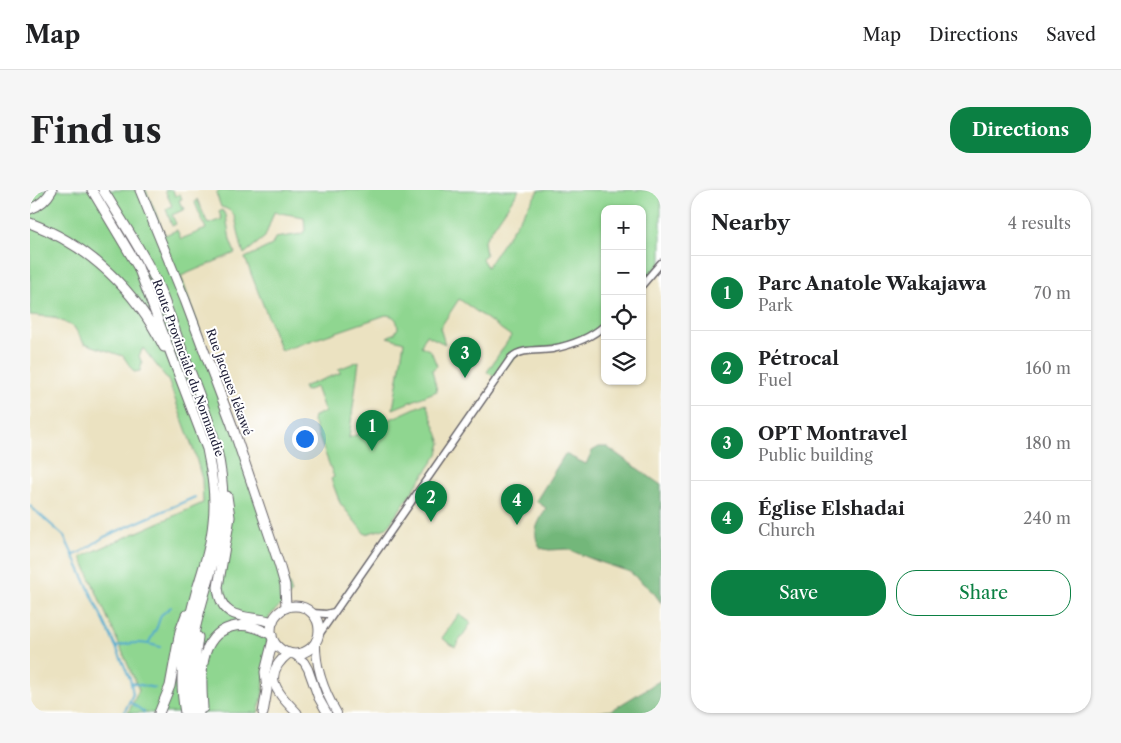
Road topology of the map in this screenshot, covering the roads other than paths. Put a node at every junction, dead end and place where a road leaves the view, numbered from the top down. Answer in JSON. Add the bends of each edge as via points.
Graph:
{"nodes":[{"id":1,"x":52,"y":190,"type":"edge"},
{"id":2,"x":92,"y":190,"type":"edge"},
{"id":3,"x":103,"y":190,"type":"edge"},
{"id":4,"x":140,"y":190,"type":"edge"},
{"id":5,"x":30,"y":209,"type":"edge"},
{"id":6,"x":30,"y":223,"type":"edge"},
{"id":7,"x":661,"y":263,"type":"edge"},
{"id":8,"x":646,"y":280,"type":"edge"},
{"id":9,"x":601,"y":328,"type":"edge"},
{"id":10,"x":184,"y":387,"type":"junction"},
{"id":11,"x":222,"y":476,"type":"junction"},
{"id":12,"x":211,"y":568,"type":"junction"},
{"id":13,"x":285,"y":585,"type":"junction"},
{"id":14,"x":198,"y":588,"type":"junction"},
{"id":15,"x":300,"y":607,"type":"junction"},
{"id":16,"x":286,"y":608,"type":"junction"},
{"id":17,"x":334,"y":612,"type":"junction"},
{"id":18,"x":312,"y":613,"type":"junction"},
{"id":19,"x":273,"y":622,"type":"junction"},
{"id":20,"x":273,"y":637,"type":"junction"},
{"id":21,"x":317,"y":639,"type":"junction"},
{"id":22,"x":291,"y":653,"type":"junction"},
{"id":23,"x":159,"y":713,"type":"edge"},
{"id":24,"x":185,"y":713,"type":"edge"},
{"id":25,"x":192,"y":713,"type":"edge"},
{"id":26,"x":201,"y":713,"type":"edge"},
{"id":27,"x":263,"y":713,"type":"edge"},
{"id":28,"x":297,"y":713,"type":"edge"},
{"id":29,"x":327,"y":713,"type":"edge"},
{"id":30,"x":337,"y":713,"type":"edge"}],
"edges":[{"from":1,"to":5,"type":"main road","via":[[47,198]]},
{"from":2,"to":10,"type":"main road","name":"Route Provinciale du Normandie","via":[[138,267]]},
{"from":3,"to":11,"type":"main road","name":"Route Provinciale du Normandie","via":[[150,269],[190,370],[219,454]]},
{"from":4,"to":13,"type":"main road","name":"Rue Jacques Iékawé","via":[[232,425]]},
{"from":6,"to":10,"type":"main road","via":[[79,247],[125,289],[148,318]]},
{"from":7,"to":8,"type":"street"},
{"from":9,"to":17,"type":"street","via":[[574,344],[516,354],[511,358]]},
{"from":10,"to":14,"type":"main road","name":"Route Provinciale du Normandie","via":[[207,449],[215,498],[210,544]]},
{"from":11,"to":12,"type":"main road","via":[[222,517]]},
{"from":11,"to":19,"type":"main road","via":[[230,517],[218,588],[220,598],[234,614]]},
{"from":12,"to":25,"type":"main road","via":[[190,653],[187,679]]},
{"from":12,"to":26,"type":"main road","via":[[193,670]]},
{"from":13,"to":15,"type":"main road","name":"Rue Jacques Iékawé"},
{"from":13,"to":16,"type":"main road","name":"Rue Jacques Iékawé"},
{"from":14,"to":23,"type":"main road","via":[[180,631],[170,686]]},
{"from":14,"to":24,"type":"main road","name":"Route Provinciale du Normandie","via":[[183,646],[181,674]]},
{"from":15,"to":16,"type":"main road"},
{"from":15,"to":18,"type":"main road"},
{"from":16,"to":19,"type":"main road"},
{"from":17,"to":18,"type":"street"},
{"from":17,"to":21,"type":"street"},
{"from":18,"to":21,"type":"main road","via":[[318,624]]},
{"from":19,"to":20,"type":"main road"},
{"from":20,"to":22,"type":"main road","via":[[277,646]]},
{"from":20,"to":26,"type":"main road","via":[[258,628],[242,626],[224,630],[210,642],[202,667]]},
{"from":20,"to":27,"type":"main road","via":[[265,672],[267,690]]},
{"from":21,"to":22,"type":"main road","via":[[306,651]]},
{"from":21,"to":30,"type":"main road","via":[[317,663]]},
{"from":22,"to":28,"type":"main road","via":[[276,665],[273,674],[277,690]]},
{"from":22,"to":29,"type":"main road","via":[[306,665]]}]}
